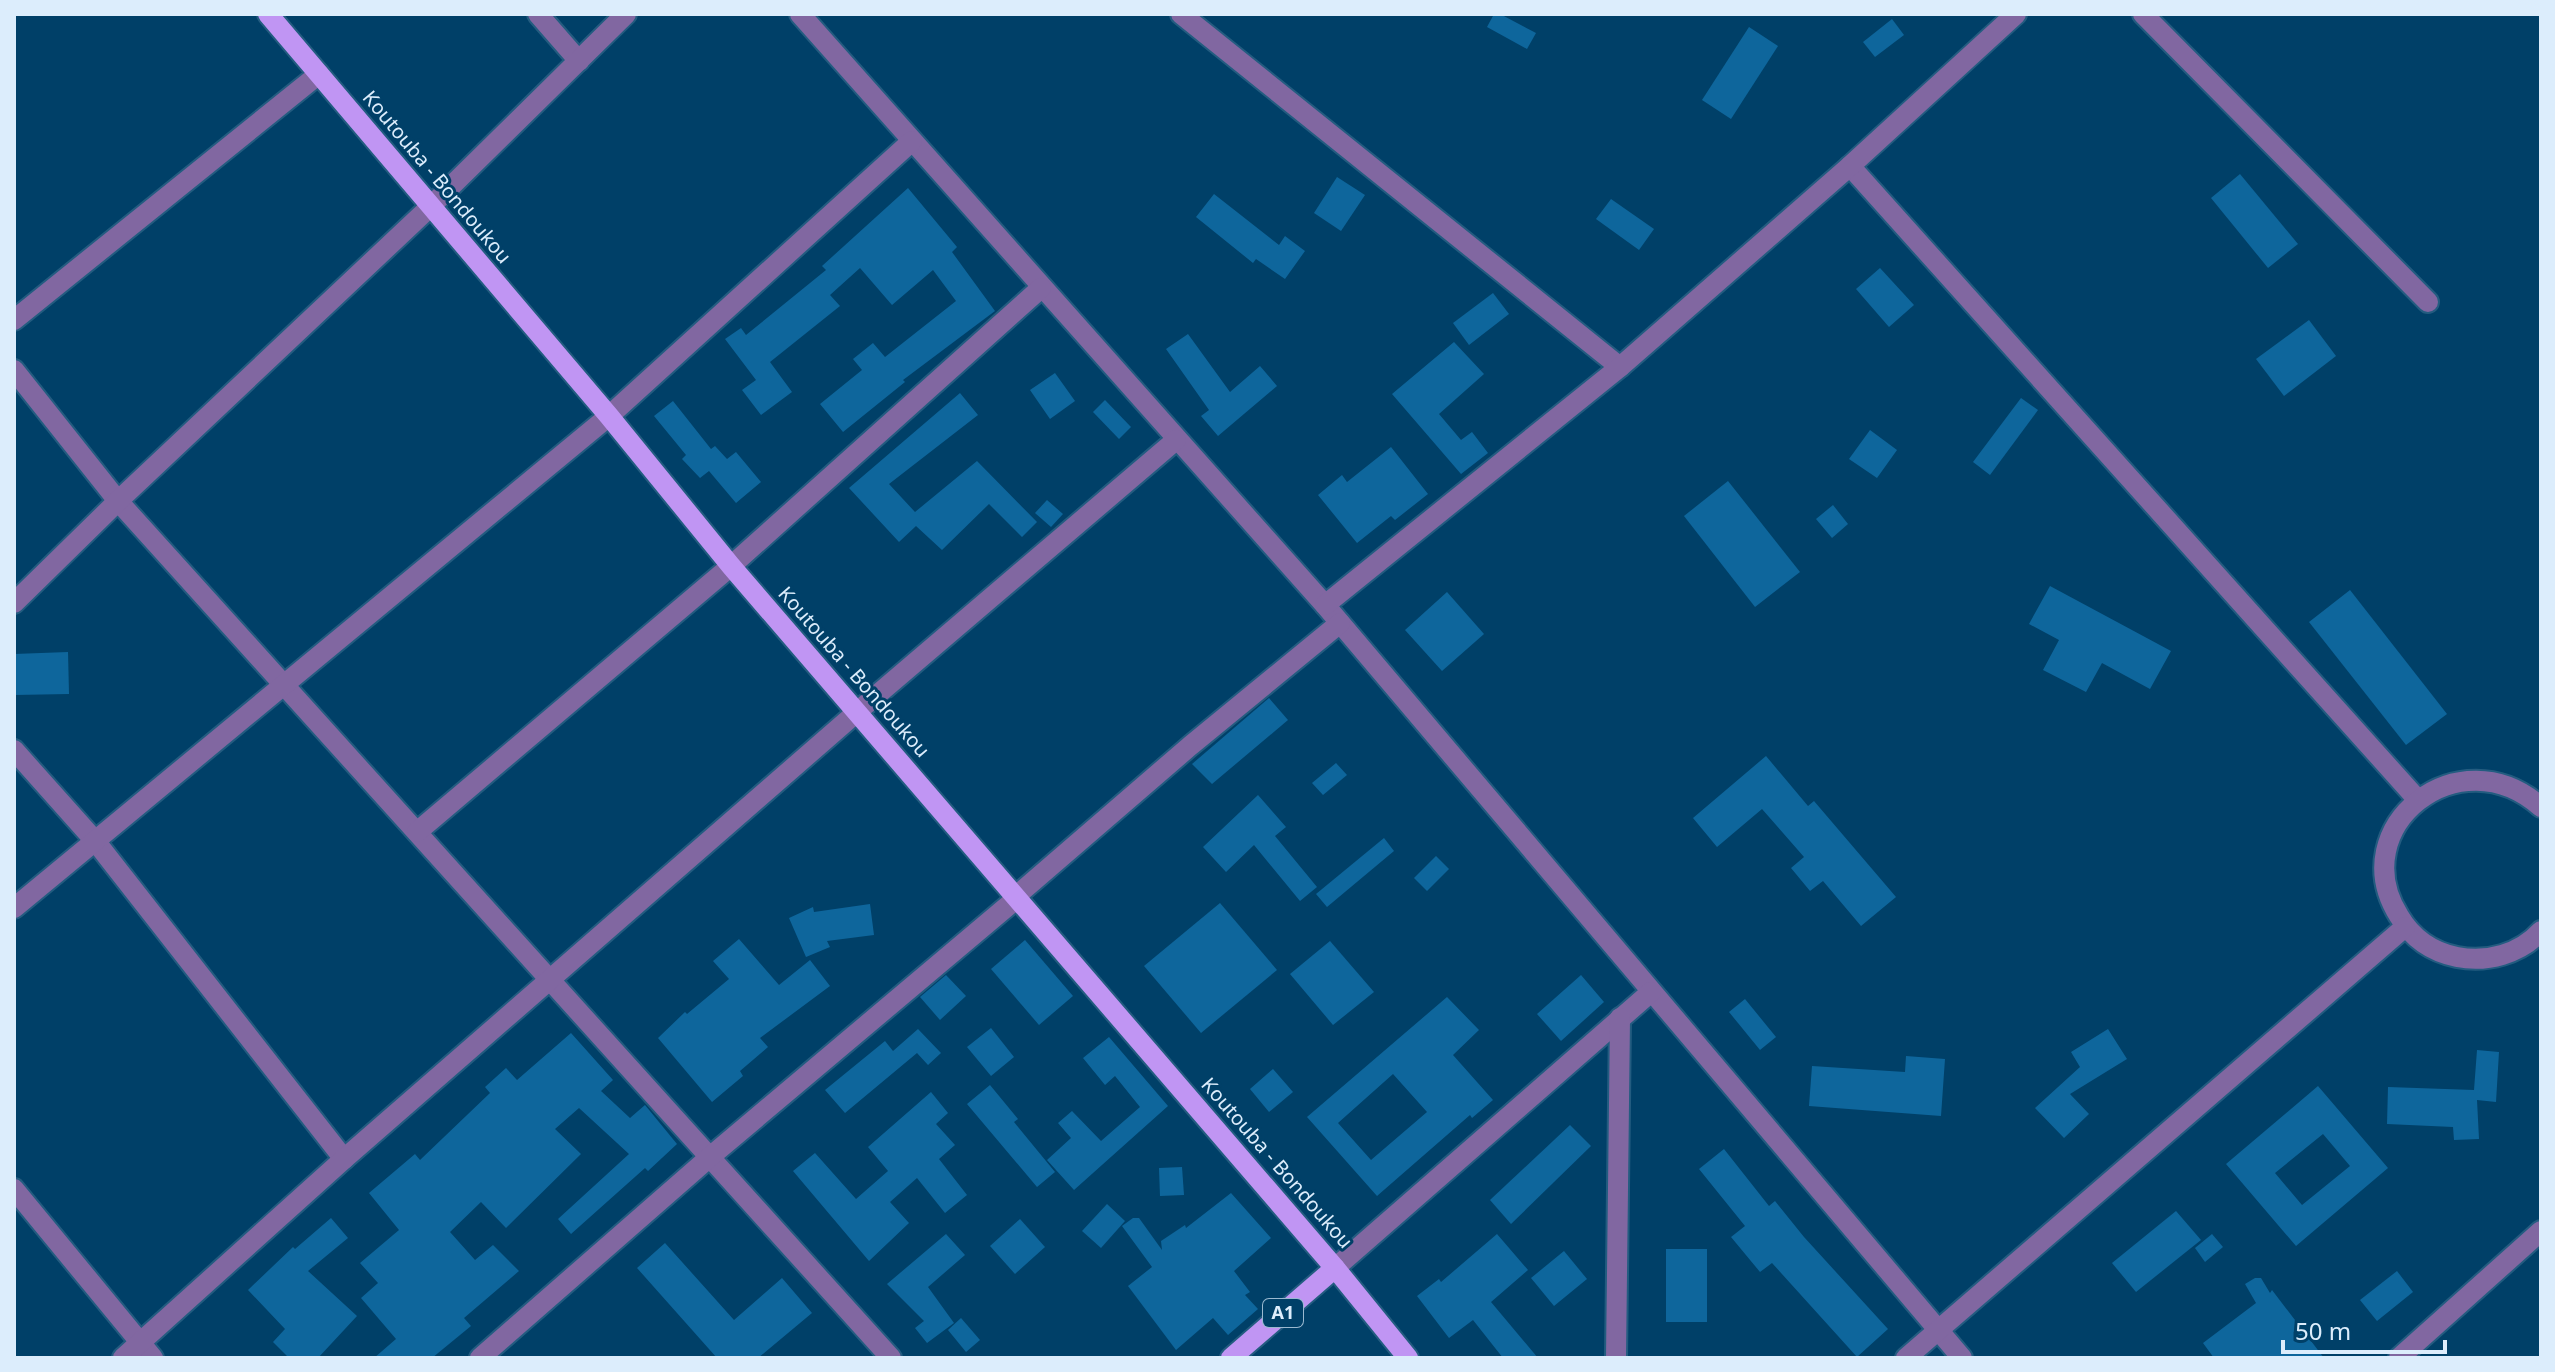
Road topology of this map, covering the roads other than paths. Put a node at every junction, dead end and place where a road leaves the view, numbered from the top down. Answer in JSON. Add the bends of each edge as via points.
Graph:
{"nodes":[{"id":1,"x":268,"y":14,"type":"edge"},
{"id":2,"x":538,"y":14,"type":"edge"},
{"id":3,"x":626,"y":14,"type":"edge"},
{"id":4,"x":800,"y":14,"type":"edge"},
{"id":5,"x":1181,"y":14,"type":"edge"},
{"id":6,"x":2016,"y":14,"type":"edge"},
{"id":7,"x":2143,"y":14,"type":"edge"},
{"id":8,"x":579,"y":61,"type":"junction"},
{"id":9,"x":319,"y":74,"type":"junction"},
{"id":10,"x":912,"y":141,"type":"junction"},
{"id":11,"x":1850,"y":166,"type":"junction"},
{"id":12,"x":431,"y":206,"type":"junction"},
{"id":13,"x":1041,"y":288,"type":"junction"},
{"id":14,"x":2428,"y":302,"type":"dead end"},
{"id":15,"x":14,"y":320,"type":"edge"},
{"id":16,"x":1620,"y":367,"type":"junction"},
{"id":17,"x":14,"y":370,"type":"edge"},
{"id":18,"x":609,"y":416,"type":"junction"},
{"id":19,"x":1176,"y":440,"type":"junction"},
{"id":20,"x":118,"y":501,"type":"junction"},
{"id":21,"x":731,"y":566,"type":"junction"},
{"id":22,"x":14,"y":603,"type":"edge"},
{"id":23,"x":1325,"y":605,"type":"junction"},
{"id":24,"x":1340,"y":623,"type":"junction"},
{"id":25,"x":283,"y":684,"type":"junction"},
{"id":26,"x":857,"y":712,"type":"junction"},
{"id":27,"x":14,"y":750,"type":"edge"},
{"id":28,"x":2536,"y":794,"type":"edge"},
{"id":29,"x":2418,"y":800,"type":"junction"},
{"id":30,"x":417,"y":832,"type":"junction"},
{"id":31,"x":96,"y":842,"type":"junction"},
{"id":32,"x":1016,"y":898,"type":"junction"},
{"id":33,"x":14,"y":908,"type":"edge"},
{"id":34,"x":2405,"y":927,"type":"junction"},
{"id":35,"x":2539,"y":939,"type":"edge"},
{"id":36,"x":551,"y":979,"type":"junction"},
{"id":37,"x":1651,"y":992,"type":"junction"},
{"id":38,"x":1620,"y":1018,"type":"junction"},
{"id":39,"x":711,"y":1156,"type":"junction"},
{"id":40,"x":344,"y":1159,"type":"junction"},
{"id":41,"x":14,"y":1189,"type":"edge"},
{"id":42,"x":2541,"y":1231,"type":"edge"},
{"id":43,"x":1335,"y":1268,"type":"junction"},
{"id":44,"x":1938,"y":1330,"type":"junction"},
{"id":45,"x":147,"y":1351,"type":"edge"},
{"id":46,"x":123,"y":1358,"type":"edge"},
{"id":47,"x":480,"y":1358,"type":"edge"},
{"id":48,"x":891,"y":1358,"type":"edge"},
{"id":49,"x":1231,"y":1358,"type":"edge"},
{"id":50,"x":1408,"y":1358,"type":"edge"},
{"id":51,"x":1616,"y":1358,"type":"edge"},
{"id":52,"x":1906,"y":1358,"type":"edge"},
{"id":53,"x":1962,"y":1358,"type":"edge"},
{"id":54,"x":2399,"y":1358,"type":"edge"}],
"edges":[{"from":1,"to":9,"type":"main road","name":"Koutouba - Bondoukou"},
{"from":2,"to":8,"type":"street"},
{"from":3,"to":8,"type":"street"},
{"from":4,"to":10,"type":"street"},
{"from":5,"to":16,"type":"street"},
{"from":6,"to":11,"type":"street"},
{"from":7,"to":14,"type":"street"},
{"from":8,"to":12,"type":"street"},
{"from":9,"to":12,"type":"main road","name":"Koutouba - Bondoukou"},
{"from":9,"to":15,"type":"street"},
{"from":10,"to":13,"type":"street"},
{"from":10,"to":18,"type":"street"},
{"from":11,"to":16,"type":"street"},
{"from":11,"to":29,"type":"street"},
{"from":12,"to":18,"type":"main road","name":"Koutouba - Bondoukou"},
{"from":12,"to":20,"type":"street"},
{"from":13,"to":19,"type":"street"},
{"from":13,"to":21,"type":"street"},
{"from":16,"to":23,"type":"street"},
{"from":17,"to":20,"type":"street"},
{"from":18,"to":21,"type":"main road","name":"Koutouba - Bondoukou"},
{"from":18,"to":25,"type":"street"},
{"from":19,"to":23,"type":"street"},
{"from":19,"to":26,"type":"street"},
{"from":20,"to":22,"type":"street"},
{"from":20,"to":25,"type":"street"},
{"from":21,"to":26,"type":"main road","name":"Koutouba - Bondoukou"},
{"from":21,"to":30,"type":"street"},
{"from":23,"to":24,"type":"street"},
{"from":24,"to":32,"type":"street"},
{"from":24,"to":37,"type":"street"},
{"from":25,"to":30,"type":"street"},
{"from":25,"to":31,"type":"street"},
{"from":26,"to":32,"type":"main road","name":"Koutouba - Bondoukou"},
{"from":26,"to":36,"type":"street"},
{"from":27,"to":31,"type":"street"},
{"from":28,"to":29,"type":"street","via":[[2472,779],[2434,789]]},
{"from":29,"to":34,"type":"street","via":[[2396,827],[2385,861],[2386,884]]},
{"from":30,"to":36,"type":"street"},
{"from":31,"to":33,"type":"street"},
{"from":31,"to":40,"type":"street"},
{"from":32,"to":39,"type":"street"},
{"from":32,"to":43,"type":"main road","name":"Koutouba - Bondoukou"},
{"from":34,"to":35,"type":"street","via":[[2444,954],[2467,959],[2492,958]]},
{"from":34,"to":44,"type":"street"},
{"from":36,"to":39,"type":"street"},
{"from":36,"to":40,"type":"street"},
{"from":37,"to":38,"type":"street"},
{"from":37,"to":44,"type":"street"},
{"from":38,"to":43,"type":"street"},
{"from":38,"to":51,"type":"street"},
{"from":39,"to":47,"type":"street"},
{"from":39,"to":48,"type":"street"},
{"from":40,"to":45,"type":"street"},
{"from":41,"to":45,"type":"street"},
{"from":42,"to":54,"type":"street"},
{"from":43,"to":49,"type":"main road","number":"A1"},
{"from":43,"to":50,"type":"main road","name":"Koutouba - Bondoukou"},
{"from":44,"to":52,"type":"street"},
{"from":44,"to":53,"type":"street"},
{"from":45,"to":46,"type":"street"}]}
